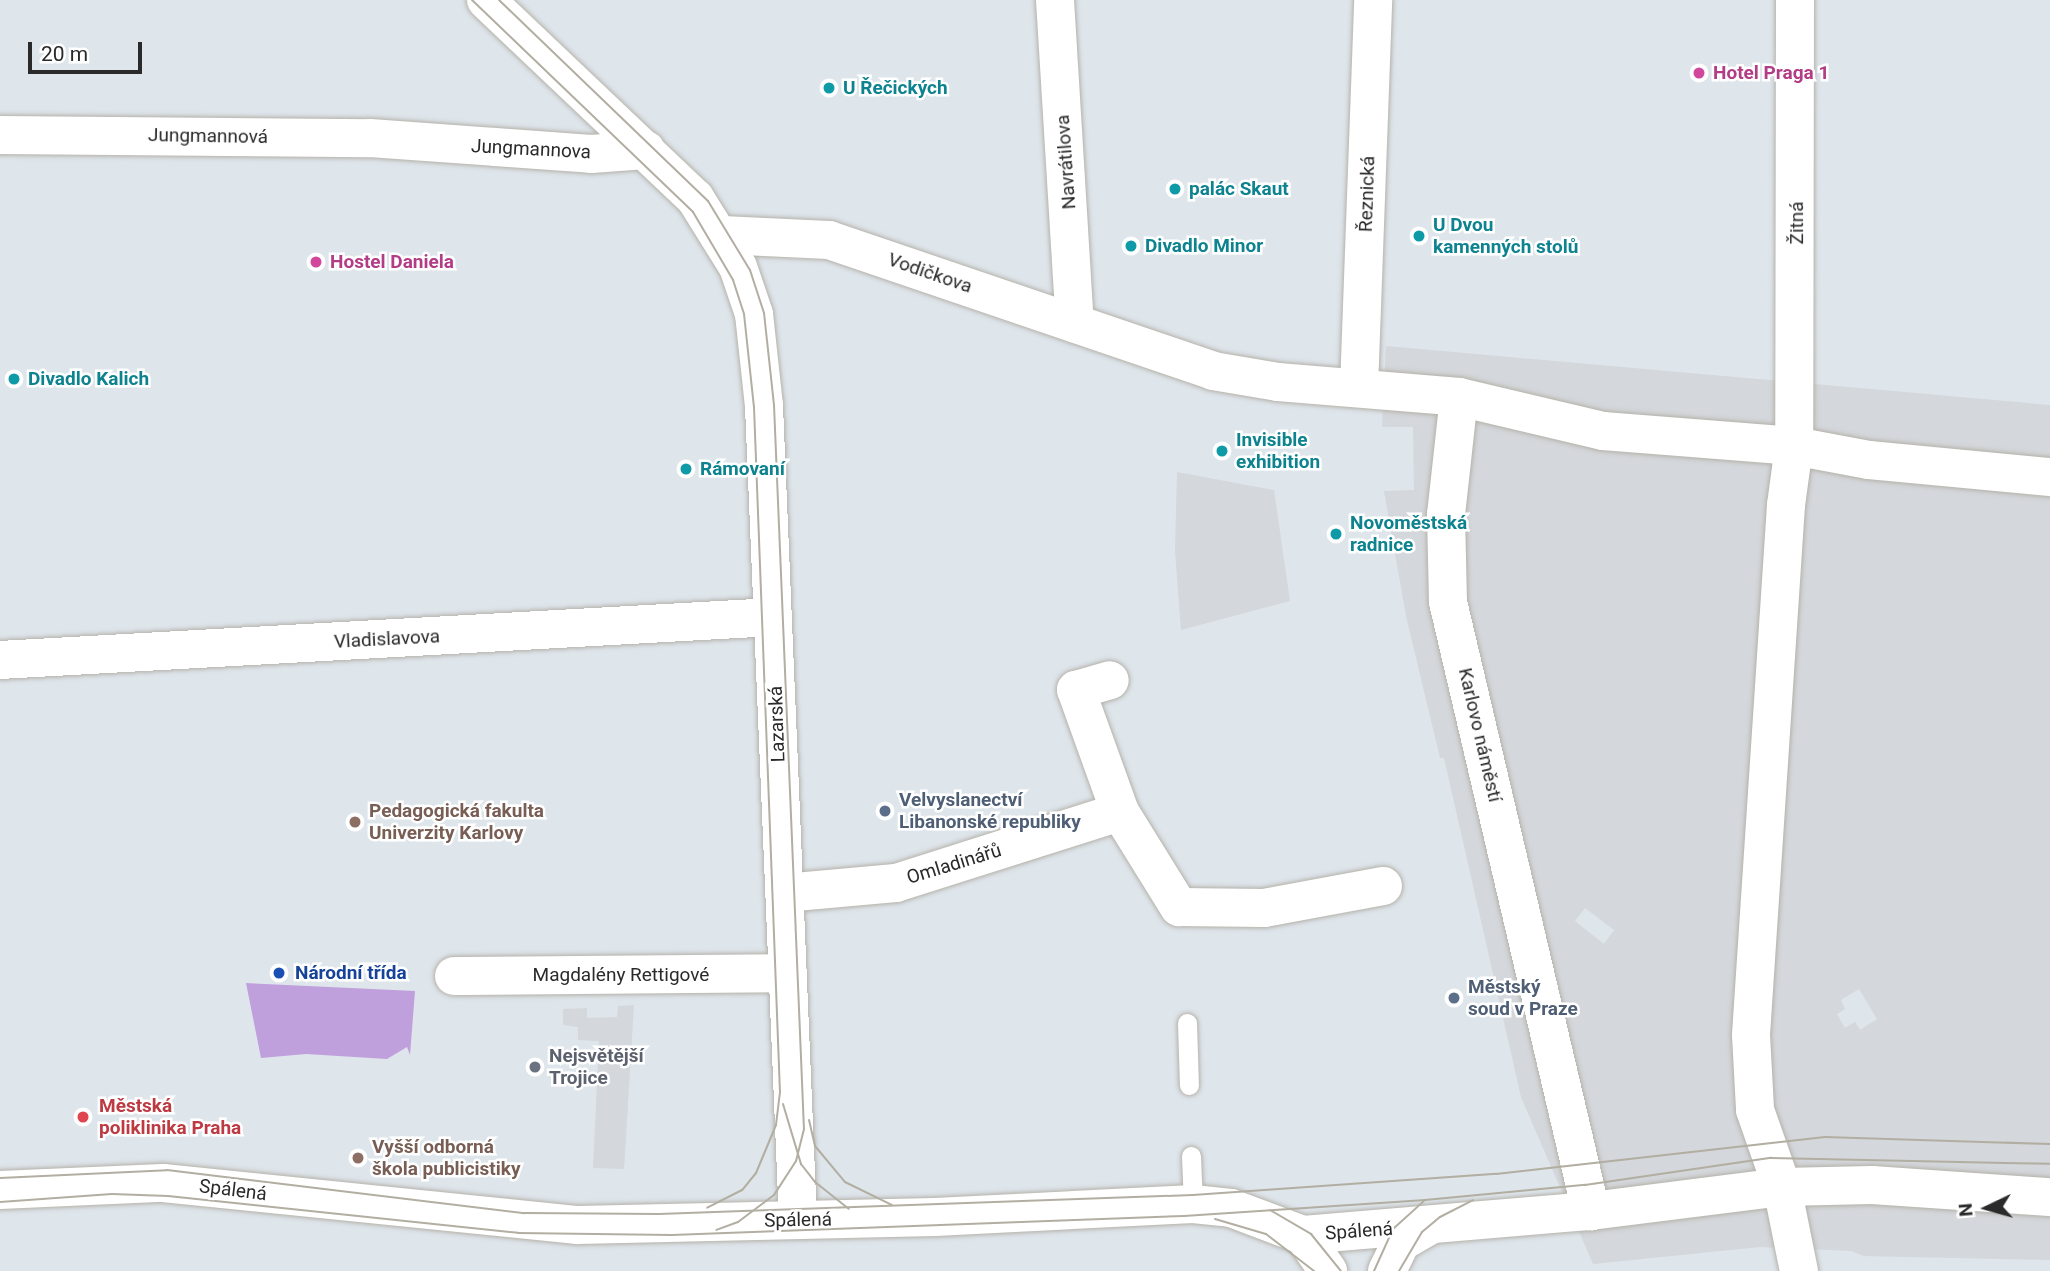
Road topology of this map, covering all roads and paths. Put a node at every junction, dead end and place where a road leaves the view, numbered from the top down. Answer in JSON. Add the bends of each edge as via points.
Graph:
{"nodes":[{"id":1,"x":486,"y":0,"type":"edge"},
{"id":2,"x":1055,"y":0,"type":"edge"},
{"id":3,"x":1373,"y":0,"type":"edge"},
{"id":4,"x":1796,"y":0,"type":"edge"},
{"id":5,"x":0,"y":135,"type":"edge"},
{"id":6,"x":416,"y":142,"type":"joint"},
{"id":7,"x":646,"y":150,"type":"junction"},
{"id":8,"x":722,"y":235,"type":"junction"},
{"id":9,"x":1075,"y":323,"type":"junction"},
{"id":10,"x":1359,"y":388,"type":"junction"},
{"id":11,"x":1459,"y":397,"type":"junction"},
{"id":12,"x":1794,"y":446,"type":"junction"},
{"id":13,"x":2050,"y":477,"type":"edge"},
{"id":14,"x":773,"y":617,"type":"junction"},
{"id":15,"x":0,"y":660,"type":"edge"},
{"id":16,"x":1110,"y":680,"type":"dead end"},
{"id":17,"x":1120,"y":812,"type":"junction"},
{"id":18,"x":1382,"y":886,"type":"dead end"},
{"id":19,"x":784,"y":893,"type":"junction"},
{"id":20,"x":788,"y":973,"type":"junction"},
{"id":21,"x":454,"y":976,"type":"dead end"},
{"id":22,"x":1186,"y":1023,"type":"dead end"},
{"id":23,"x":1189,"y":1085,"type":"dead end"},
{"id":24,"x":1191,"y":1156,"type":"dead end"},
{"id":25,"x":1783,"y":1187,"type":"junction"},
{"id":26,"x":0,"y":1190,"type":"edge"},
{"id":27,"x":2050,"y":1197,"type":"edge"},
{"id":28,"x":1194,"y":1204,"type":"junction"},
{"id":29,"x":1591,"y":1211,"type":"junction"},
{"id":30,"x":798,"y":1220,"type":"junction"},
{"id":31,"x":1429,"y":1226,"type":"junction"},
{"id":32,"x":1303,"y":1235,"type":"junction"},
{"id":33,"x":1328,"y":1271,"type":"edge"},
{"id":34,"x":1387,"y":1271,"type":"edge"},
{"id":35,"x":1800,"y":1271,"type":"edge"}],
"edges":[{"from":1,"to":7,"type":"street"},
{"from":2,"to":9,"type":"street","name":"Navrátilova"},
{"from":3,"to":10,"type":"street","name":"Řeznická"},
{"from":4,"to":12,"type":"street","name":"Žitná"},
{"from":5,"to":6,"type":"street","name":"Jungmannová"},
{"from":6,"to":7,"type":"street","name":"Jungmannova","via":[[591,154]]},
{"from":7,"to":8,"type":"street","via":[[695,198]]},
{"from":8,"to":9,"type":"street","name":"Vodičkova","via":[[830,240]]},
{"from":8,"to":14,"type":"street","name":"Lazarská","via":[[746,285],[760,356]]},
{"from":9,"to":10,"type":"street","name":"Vodičkova","via":[[1213,370],[1278,382]]},
{"from":10,"to":11,"type":"street","name":"Vodičkova"},
{"from":11,"to":12,"type":"street","via":[[1602,431]]},
{"from":11,"to":29,"type":"street","name":"Karlovo náměstí","via":[[1446,514],[1448,602]]},
{"from":12,"to":13,"type":"street","via":[[1869,460]]},
{"from":12,"to":25,"type":"street","via":[[1786,505],[1751,1035],[1755,1110]]},
{"from":14,"to":15,"type":"street","name":"Vladislavova"},
{"from":14,"to":19,"type":"street","name":"Lazarská"},
{"from":16,"to":17,"type":"street","via":[[1076,691]]},
{"from":17,"to":18,"type":"street","via":[[1179,907],[1264,908]]},
{"from":17,"to":19,"type":"street","name":"Omladinářů","via":[[896,883]]},
{"from":19,"to":20,"type":"street","name":"Lazarská"},
{"from":20,"to":21,"type":"street","name":"Magdalény Rettigové"},
{"from":20,"to":30,"type":"street","name":"Lazarská"},
{"from":22,"to":23,"type":"lane"},
{"from":24,"to":28,"type":"lane"},
{"from":25,"to":27,"type":"street","via":[[1872,1185]]},
{"from":25,"to":29,"type":"street"},
{"from":25,"to":35,"type":"street"},
{"from":26,"to":30,"type":"street","name":"Spálená","via":[[175,1184],[566,1224]]},
{"from":28,"to":30,"type":"street","name":"Spálená"},
{"from":28,"to":32,"type":"street","name":"Spálená","via":[[1231,1208]]},
{"from":29,"to":31,"type":"street","name":"Spálená"},
{"from":31,"to":32,"type":"street","name":"Spálená"},
{"from":31,"to":34,"type":"street","via":[[1401,1242]]},
{"from":32,"to":33,"type":"street"}]}
